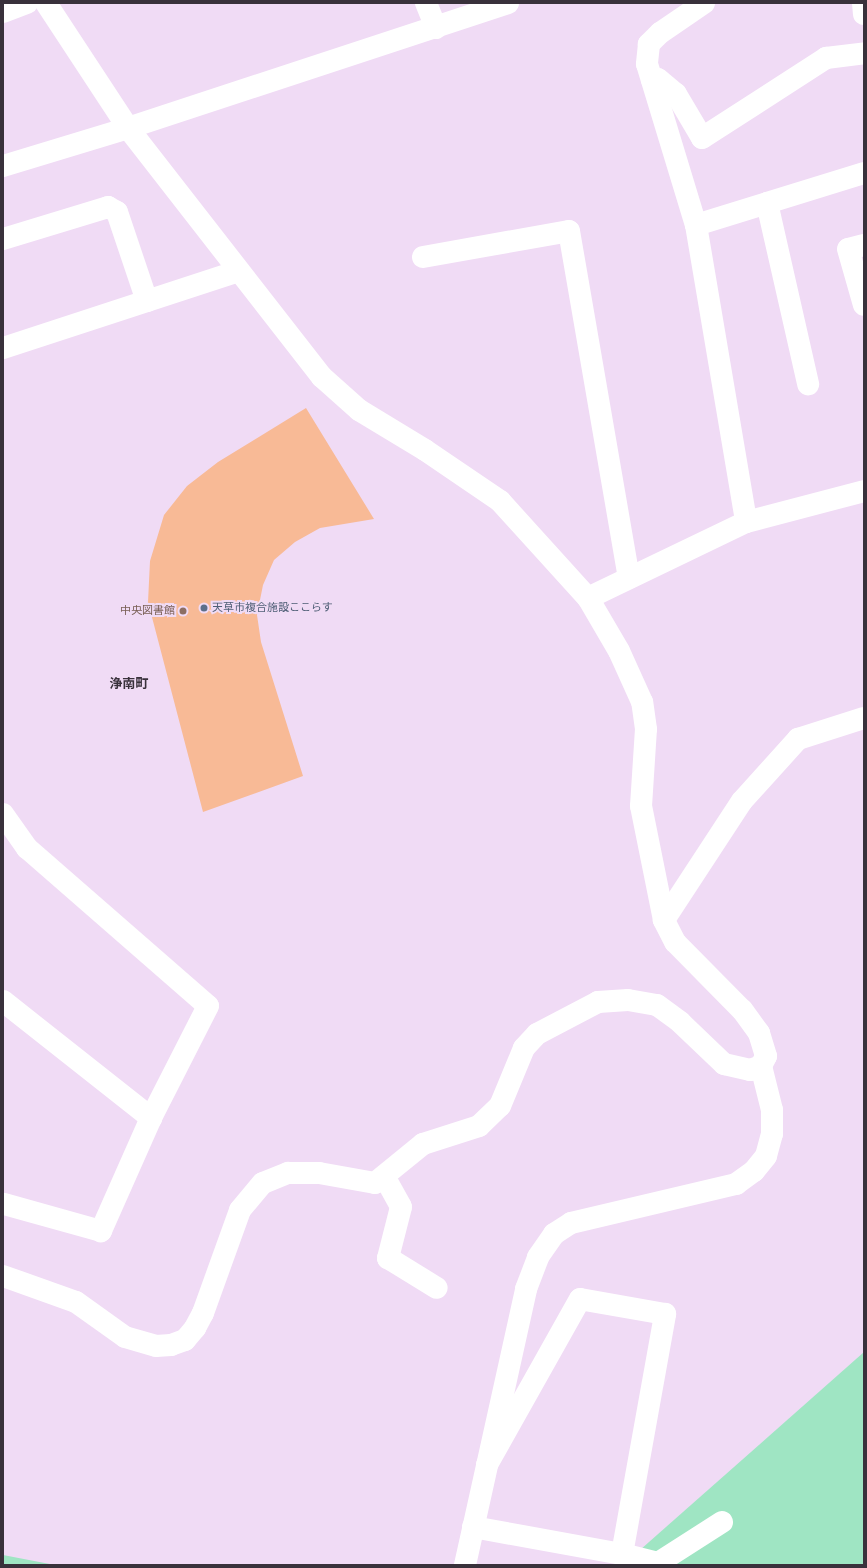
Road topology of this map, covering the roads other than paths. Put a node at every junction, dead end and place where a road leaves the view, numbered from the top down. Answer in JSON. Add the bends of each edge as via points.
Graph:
{"nodes":[{"id":1,"x":27,"y":3,"type":"edge"},
{"id":2,"x":46,"y":3,"type":"edge"},
{"id":3,"x":426,"y":3,"type":"edge"},
{"id":4,"x":508,"y":3,"type":"edge"},
{"id":5,"x":704,"y":3,"type":"edge"},
{"id":6,"x":863,"y":3,"type":"edge"},
{"id":7,"x":3,"y":12,"type":"edge"},
{"id":8,"x":864,"y":14,"type":"edge"},
{"id":9,"x":436,"y":28,"type":"junction"},
{"id":10,"x":864,"y":53,"type":"edge"},
{"id":11,"x":652,"y":80,"type":"junction"},
{"id":12,"x":128,"y":128,"type":"junction"},
{"id":13,"x":3,"y":166,"type":"edge"},
{"id":14,"x":864,"y":173,"type":"edge"},
{"id":15,"x":767,"y":203,"type":"junction"},
{"id":16,"x":696,"y":225,"type":"junction"},
{"id":17,"x":3,"y":239,"type":"edge"},
{"id":18,"x":864,"y":245,"type":"edge"},
{"id":19,"x":423,"y":257,"type":"dead end"},
{"id":20,"x":239,"y":271,"type":"junction"},
{"id":21,"x":147,"y":301,"type":"junction"},
{"id":22,"x":864,"y":305,"type":"edge"},
{"id":23,"x":3,"y":348,"type":"edge"},
{"id":24,"x":808,"y":384,"type":"dead end"},
{"id":25,"x":864,"y":491,"type":"edge"},
{"id":26,"x":746,"y":522,"type":"junction"},
{"id":27,"x":629,"y":578,"type":"junction"},
{"id":28,"x":588,"y":598,"type":"junction"},
{"id":29,"x":864,"y":718,"type":"edge"},
{"id":30,"x":3,"y":814,"type":"edge"},
{"id":31,"x":664,"y":920,"type":"junction"},
{"id":32,"x":3,"y":1002,"type":"edge"},
{"id":33,"x":761,"y":1066,"type":"junction"},
{"id":34,"x":151,"y":1118,"type":"junction"},
{"id":35,"x":384,"y":1176,"type":"junction"},
{"id":36,"x":4,"y":1204,"type":"dead end"},
{"id":37,"x":3,"y":1276,"type":"edge"},
{"id":38,"x":437,"y":1288,"type":"dead end"},
{"id":39,"x":487,"y":1465,"type":"junction"},
{"id":40,"x":722,"y":1522,"type":"dead end"},
{"id":41,"x":473,"y":1527,"type":"junction"},
{"id":42,"x":622,"y":1554,"type":"junction"},
{"id":43,"x":465,"y":1565,"type":"edge"}],
"edges":[{"from":1,"to":7,"type":"street"},
{"from":2,"to":12,"type":"street"},
{"from":3,"to":9,"type":"street"},
{"from":4,"to":9,"type":"street"},
{"from":5,"to":11,"type":"street","via":[[660,32],[650,44],[647,64]]},
{"from":6,"to":8,"type":"street"},
{"from":9,"to":12,"type":"street"},
{"from":10,"to":11,"type":"street","via":[[826,58],[702,138],[676,94],[658,79]]},
{"from":11,"to":16,"type":"street"},
{"from":12,"to":13,"type":"street"},
{"from":12,"to":20,"type":"street"},
{"from":14,"to":15,"type":"street"},
{"from":15,"to":16,"type":"street"},
{"from":15,"to":24,"type":"street"},
{"from":16,"to":26,"type":"street"},
{"from":17,"to":21,"type":"street","via":[[108,206],[117,212]]},
{"from":18,"to":22,"type":"street","via":[[848,249]]},
{"from":19,"to":27,"type":"street","via":[[569,231]]},
{"from":20,"to":21,"type":"street"},
{"from":20,"to":28,"type":"street","via":[[328,382],[359,410],[426,450],[500,501]]},
{"from":21,"to":23,"type":"street"},
{"from":25,"to":26,"type":"street"},
{"from":26,"to":27,"type":"street"},
{"from":27,"to":28,"type":"street"},
{"from":28,"to":31,"type":"street","via":[[619,651],[642,702],[646,730],[641,806]]},
{"from":29,"to":31,"type":"street","via":[[798,739],[742,801]]},
{"from":30,"to":34,"type":"street","via":[[27,848],[208,1006]]},
{"from":31,"to":33,"type":"street","via":[[675,942],[742,1010],[759,1033],[766,1056]]},
{"from":32,"to":34,"type":"street"},
{"from":33,"to":35,"type":"street","via":[[750,1070],[724,1064],[680,1022],[657,1005],[628,1000],[598,1002],[537,1034],[524,1048],[500,1106],[479,1126],[423,1144]]},
{"from":33,"to":39,"type":"street","via":[[772,1110],[772,1134],[766,1156],[754,1171],[736,1184],[571,1222],[554,1234],[538,1257],[526,1289]]},
{"from":34,"to":36,"type":"street","via":[[101,1231]]},
{"from":35,"to":37,"type":"street","via":[[375,1183],[319,1173],[288,1173],[263,1183],[240,1210],[203,1313],[195,1328],[185,1340],[171,1345],[156,1346],[125,1338],[76,1302]]},
{"from":35,"to":38,"type":"street","via":[[401,1207],[388,1258]]},
{"from":39,"to":41,"type":"street"},
{"from":39,"to":42,"type":"street","via":[[580,1299],[666,1314]]},
{"from":40,"to":42,"type":"street","via":[[658,1563]]},
{"from":41,"to":42,"type":"street"},
{"from":41,"to":43,"type":"street"}]}
